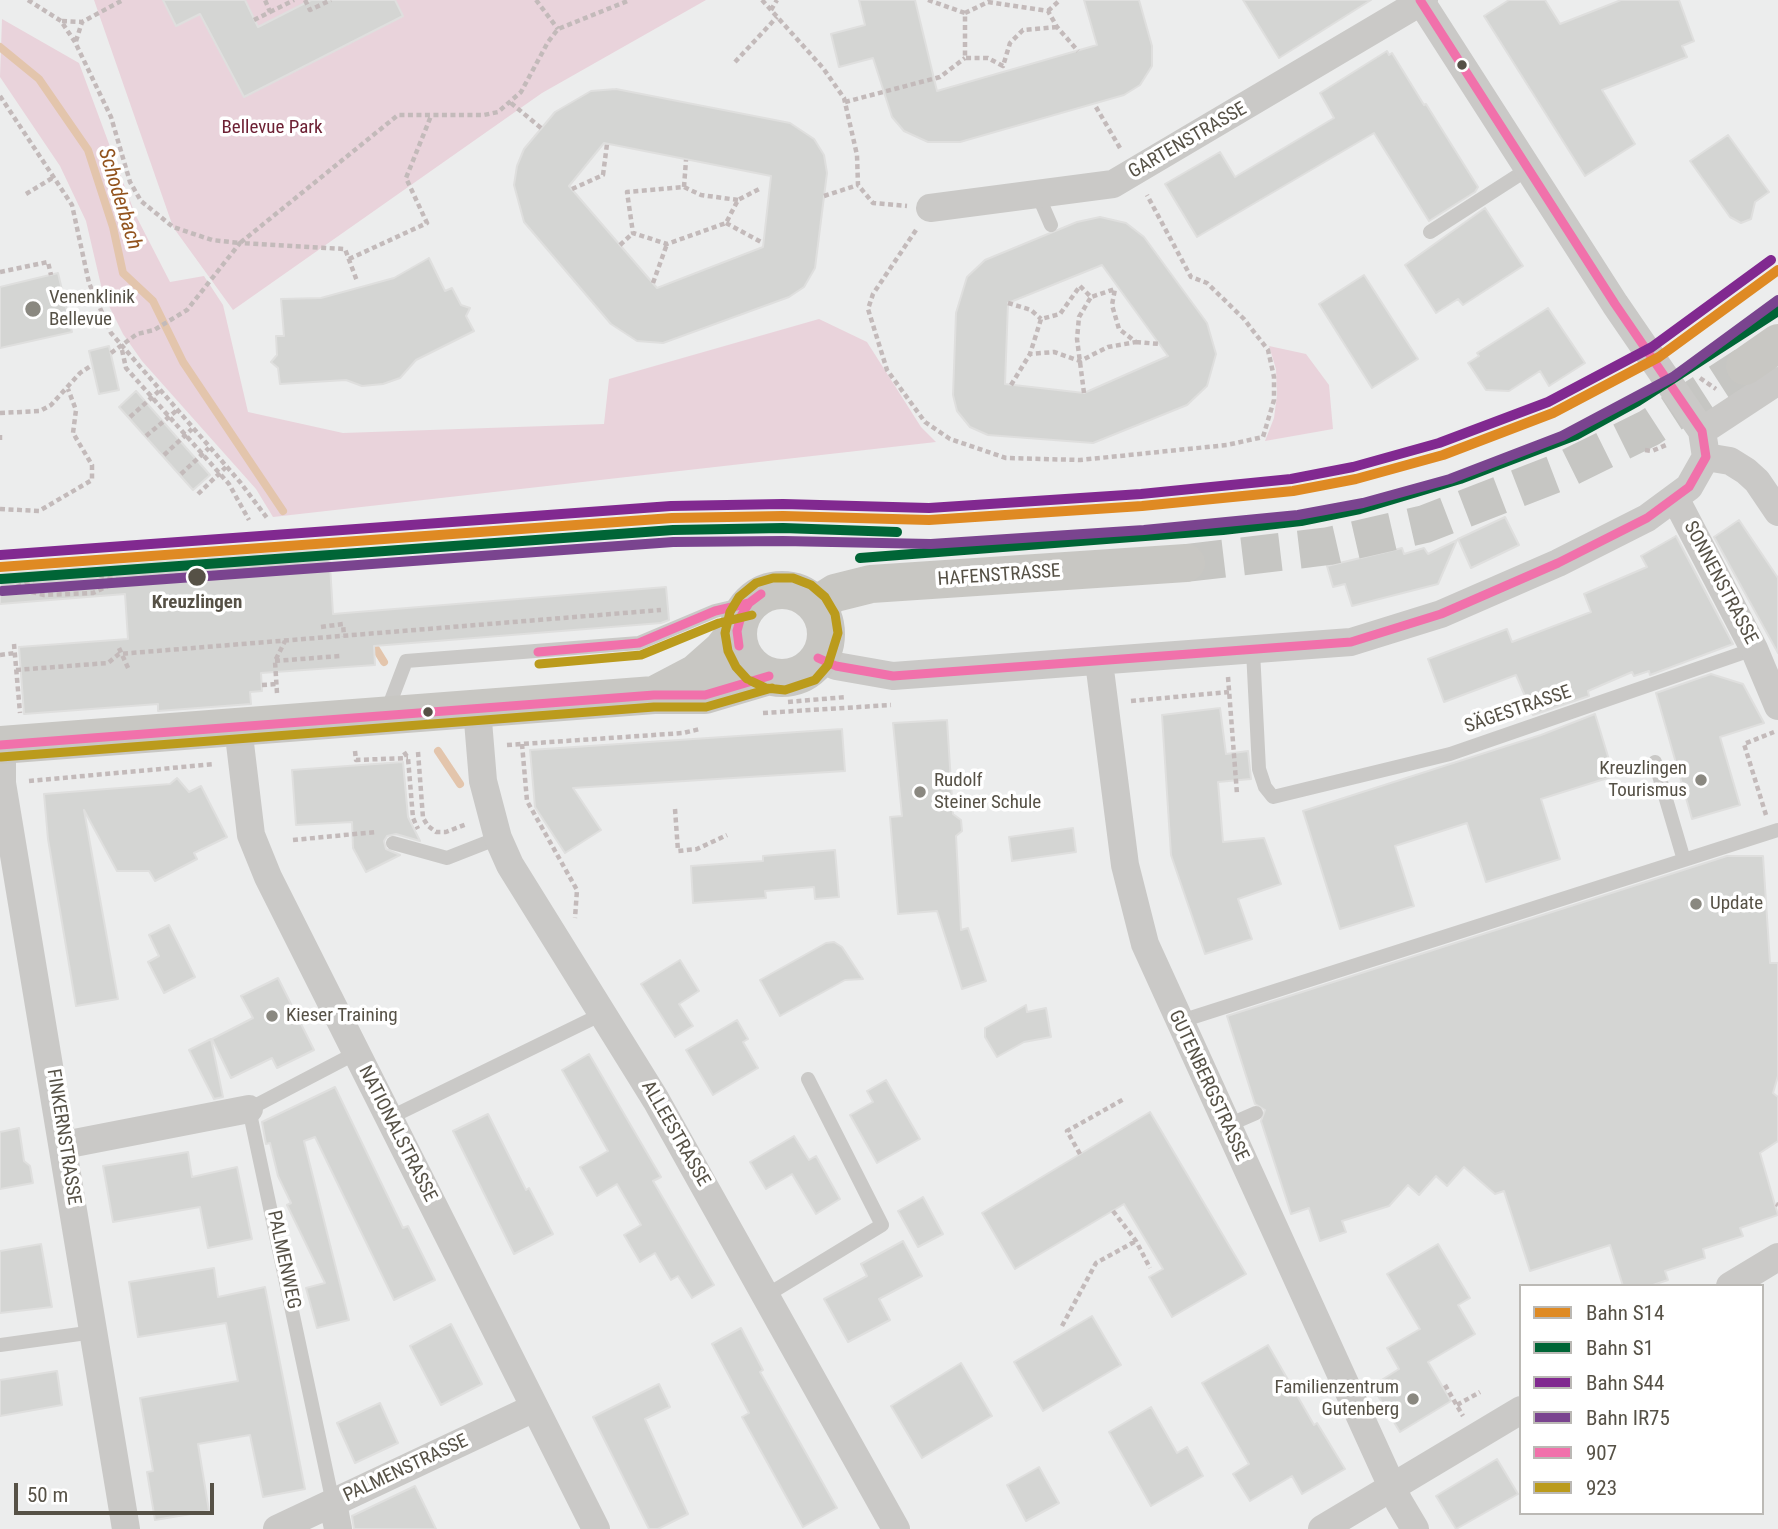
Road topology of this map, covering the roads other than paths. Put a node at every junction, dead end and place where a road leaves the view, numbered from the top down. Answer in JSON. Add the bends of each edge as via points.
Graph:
{"nodes":[{"id":1,"x":1422,"y":1,"type":"edge"},
{"id":2,"x":1528,"y":169,"type":"junction"},
{"id":3,"x":1038,"y":195,"type":"junction"},
{"id":4,"x":930,"y":208,"type":"road end"},
{"id":5,"x":1051,"y":225,"type":"dead end"},
{"id":6,"x":1430,"y":232,"type":"dead end"},
{"id":7,"x":1778,"y":344,"type":"edge"},
{"id":8,"x":1749,"y":380,"type":"edge"},
{"id":9,"x":1704,"y":444,"type":"junction"},
{"id":10,"x":1675,"y":498,"type":"junction"},
{"id":11,"x":1778,"y":512,"type":"edge"},
{"id":12,"x":1186,"y":563,"type":"tunnel mouth"},
{"id":13,"x":816,"y":605,"type":"junction"},
{"id":14,"x":743,"y":617,"type":"junction"},
{"id":15,"x":1755,"y":649,"type":"junction"},
{"id":16,"x":1253,"y":651,"type":"junction"},
{"id":17,"x":818,"y":658,"type":"junction"},
{"id":18,"x":1099,"y":662,"type":"junction"},
{"id":19,"x":769,"y":676,"type":"junction"},
{"id":20,"x":654,"y":695,"type":"junction"},
{"id":21,"x":1778,"y":706,"type":"edge"},
{"id":22,"x":385,"y":716,"type":"junction"},
{"id":23,"x":485,"y":729,"type":"junction"},
{"id":24,"x":8,"y":738,"type":"edge"},
{"id":25,"x":240,"y":744,"type":"junction"},
{"id":26,"x":1655,"y":762,"type":"dead end"},
{"id":27,"x":495,"y":827,"type":"junction"},
{"id":28,"x":1775,"y":831,"type":"edge"},
{"id":29,"x":390,"y":837,"type":"road end"},
{"id":30,"x":1684,"y":860,"type":"junction"},
{"id":31,"x":602,"y":1014,"type":"junction"},
{"id":32,"x":1178,"y":1022,"type":"junction"},
{"id":33,"x":356,"y":1053,"type":"junction"},
{"id":34,"x":808,"y":1079,"type":"dead end"},
{"id":35,"x":249,"y":1109,"type":"junction"},
{"id":36,"x":1256,"y":1113,"type":"dead end"},
{"id":37,"x":389,"y":1118,"type":"junction"},
{"id":38,"x":1226,"y":1126,"type":"junction"},
{"id":39,"x":64,"y":1145,"type":"junction"},
{"id":40,"x":1778,"y":1257,"type":"edge"},
{"id":41,"x":1733,"y":1284,"type":"edge"},
{"id":42,"x":767,"y":1294,"type":"junction"},
{"id":43,"x":94,"y":1332,"type":"junction"},
{"id":44,"x":0,"y":1345,"type":"edge"},
{"id":45,"x":534,"y":1408,"type":"junction"},
{"id":46,"x":1519,"y":1411,"type":"edge"},
{"id":47,"x":1392,"y":1486,"type":"junction"},
{"id":48,"x":335,"y":1516,"type":"edge"},
{"id":49,"x":126,"y":1529,"type":"edge"},
{"id":50,"x":277,"y":1529,"type":"edge"},
{"id":51,"x":596,"y":1529,"type":"edge"},
{"id":52,"x":896,"y":1529,"type":"edge"},
{"id":53,"x":1322,"y":1529,"type":"edge"},
{"id":54,"x":1415,"y":1529,"type":"edge"}],
"edges":[{"from":1,"to":2,"type":"street"},
{"from":1,"to":3,"type":"street","name":"GARTENSTRASSE","via":[[1137,172],[1113,184]]},
{"from":2,"to":6,"type":"lane"},
{"from":2,"to":9,"type":"street","via":[[1615,304],[1684,381]]},
{"from":3,"to":4,"type":"street","name":"GARTENSTRASSE"},
{"from":3,"to":5,"type":"lane"},
{"from":7,"to":8,"type":"main road"},
{"from":8,"to":9,"type":"street"},
{"from":9,"to":10,"type":"street","via":[[1689,487]]},
{"from":9,"to":11,"type":"street","via":[[1757,481]]},
{"from":10,"to":15,"type":"street","name":"SONNENSTRASSE"},
{"from":10,"to":16,"type":"street","via":[[1607,540],[1441,614],[1351,642]]},
{"from":12,"to":13,"type":"main road","name":"HAFENSTRASSE","via":[[871,584],[835,593]]},
{"from":13,"to":14,"type":"main road","via":[[790,590],[761,594]]},
{"from":13,"to":17,"type":"main road","via":[[826,631]]},
{"from":14,"to":19,"type":"main road","via":[[739,646],[746,660]]},
{"from":14,"to":20,"type":"main road","via":[[722,650],[696,673]]},
{"from":14,"to":22,"type":"lane","via":[[715,611],[639,643],[406,661]]},
{"from":15,"to":16,"type":"lane","name":"SÄGESTRASSE","via":[[1450,754],[1273,797],[1259,769]]},
{"from":15,"to":21,"type":"street","name":"SONNENSTRASSE"},
{"from":16,"to":18,"type":"street"},
{"from":17,"to":18,"type":"street","via":[[836,666],[893,676]]},
{"from":17,"to":19,"type":"main road","via":[[796,675]]},
{"from":18,"to":32,"type":"street","name":"GUTENBERGSTRASSE","via":[[1125,865],[1145,944]]},
{"from":19,"to":20,"type":"main road","via":[[705,695]]},
{"from":20,"to":23,"type":"main road"},
{"from":22,"to":23,"type":"main road"},
{"from":22,"to":25,"type":"main road"},
{"from":23,"to":27,"type":"street","name":"ALLEESTRASSE","via":[[482,781]]},
{"from":24,"to":25,"type":"main road"},
{"from":24,"to":39,"type":"street","name":"FINKERNSTRASSE","via":[[2,783]]},
{"from":25,"to":33,"type":"street","name":"NATIONALSTRASSE","via":[[251,835]]},
{"from":26,"to":30,"type":"lane"},
{"from":27,"to":29,"type":"lane","via":[[447,858]]},
{"from":27,"to":31,"type":"street","name":"ALLEESTRASSE","via":[[510,865]]},
{"from":28,"to":30,"type":"lane"},
{"from":30,"to":32,"type":"lane"},
{"from":31,"to":37,"type":"lane"},
{"from":31,"to":42,"type":"street","name":"ALLEESTRASSE"},
{"from":32,"to":38,"type":"street","name":"GUTENBERGSTRASSE"},
{"from":33,"to":35,"type":"lane"},
{"from":33,"to":37,"type":"street","name":"NATIONALSTRASSE"},
{"from":34,"to":42,"type":"lane","via":[[882,1225]]},
{"from":35,"to":39,"type":"street"},
{"from":35,"to":48,"type":"lane","name":"PALMENWEG"},
{"from":36,"to":38,"type":"lane"},
{"from":37,"to":45,"type":"street","name":"NATIONALSTRASSE"},
{"from":38,"to":47,"type":"street","name":"GUTENBERGSTRASSE"},
{"from":39,"to":43,"type":"street","name":"FINKERNSTRASSE"},
{"from":40,"to":41,"type":"street"},
{"from":42,"to":52,"type":"street","name":"ALLEESTRASSE"},
{"from":43,"to":44,"type":"lane"},
{"from":43,"to":49,"type":"street","name":"FINKERNSTRASSE"},
{"from":45,"to":48,"type":"street","name":"PALMENSTRASSE"},
{"from":45,"to":51,"type":"street","name":"NATIONALSTRASSE"},
{"from":46,"to":47,"type":"street"},
{"from":47,"to":53,"type":"street"},
{"from":47,"to":54,"type":"street","name":"GUTENBERGSTRASSE"},
{"from":48,"to":50,"type":"street","name":"PALMENSTRASSE"}]}
